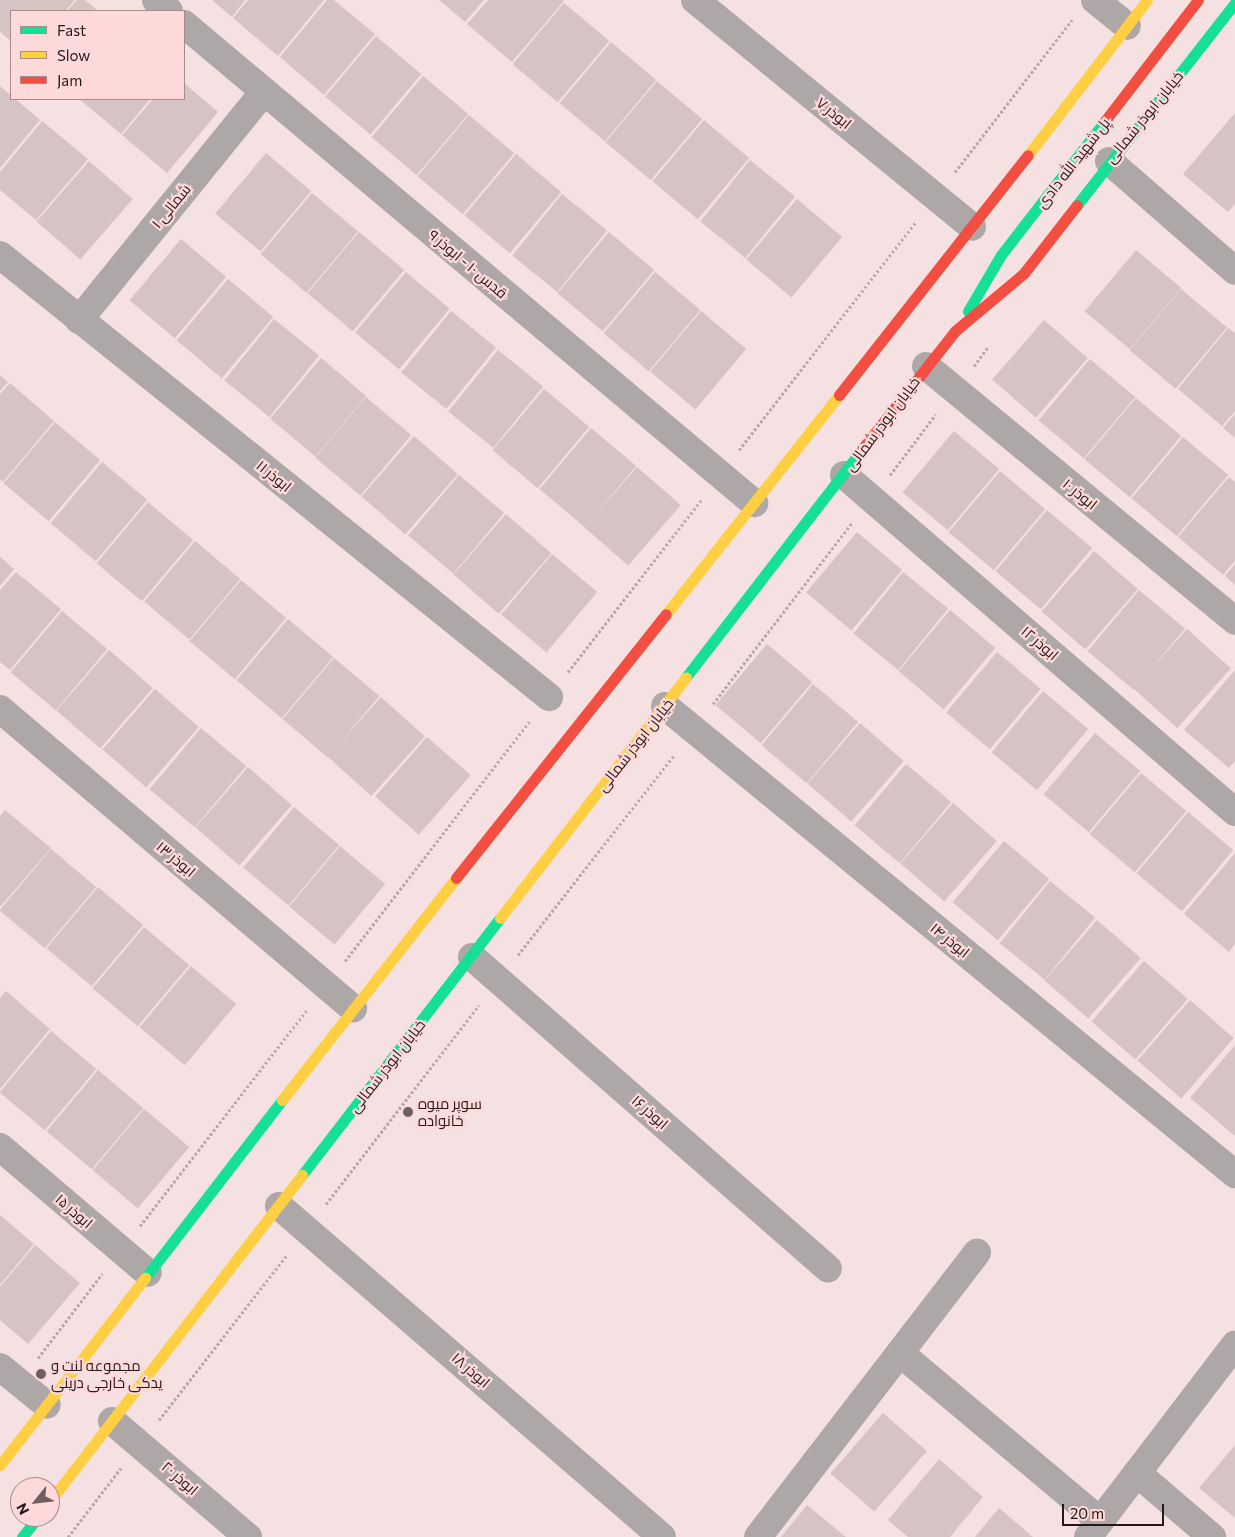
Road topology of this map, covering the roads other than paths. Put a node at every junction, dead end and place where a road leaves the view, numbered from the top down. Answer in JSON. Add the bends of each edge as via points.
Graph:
{"nodes":[{"id":1,"x":156,"y":0,"type":"edge"},
{"id":2,"x":695,"y":0,"type":"edge"},
{"id":3,"x":1096,"y":0,"type":"edge"},
{"id":4,"x":1147,"y":0,"type":"edge"},
{"id":5,"x":1198,"y":0,"type":"edge"},
{"id":6,"x":1235,"y":3,"type":"edge"},
{"id":7,"x":168,"y":10,"type":"edge"},
{"id":8,"x":185,"y":25,"type":"edge"},
{"id":9,"x":1127,"y":26,"type":"junction"},
{"id":10,"x":263,"y":93,"type":"junction"},
{"id":11,"x":1109,"y":161,"type":"junction"},
{"id":12,"x":972,"y":227,"type":"junction"},
{"id":13,"x":0,"y":254,"type":"edge"},
{"id":14,"x":1235,"y":271,"type":"edge"},
{"id":15,"x":78,"y":320,"type":"junction"},
{"id":16,"x":955,"y":331,"type":"junction"},
{"id":17,"x":926,"y":366,"type":"junction"},
{"id":18,"x":844,"y":475,"type":"junction"},
{"id":19,"x":754,"y":503,"type":"junction"},
{"id":20,"x":1235,"y":621,"type":"edge"},
{"id":21,"x":549,"y":697,"type":"dead end"},
{"id":22,"x":665,"y":706,"type":"junction"},
{"id":23,"x":0,"y":709,"type":"edge"},
{"id":24,"x":1235,"y":812,"type":"edge"},
{"id":25,"x":472,"y":957,"type":"junction"},
{"id":26,"x":354,"y":1008,"type":"junction"},
{"id":27,"x":0,"y":1147,"type":"edge"},
{"id":28,"x":1235,"y":1174,"type":"edge"},
{"id":29,"x":279,"y":1206,"type":"junction"},
{"id":30,"x":977,"y":1254,"type":"dead end"},
{"id":31,"x":828,"y":1269,"type":"dead end"},
{"id":32,"x":148,"y":1274,"type":"junction"},
{"id":33,"x":1235,"y":1345,"type":"edge"},
{"id":34,"x":900,"y":1353,"type":"junction"},
{"id":35,"x":0,"y":1367,"type":"edge"},
{"id":36,"x":47,"y":1405,"type":"junction"},
{"id":37,"x":112,"y":1421,"type":"junction"},
{"id":38,"x":0,"y":1465,"type":"edge"},
{"id":39,"x":1138,"y":1473,"type":"junction"},
{"id":40,"x":60,"y":1489,"type":"edge"},
{"id":41,"x":30,"y":1527,"type":"edge"},
{"id":42,"x":1094,"y":1529,"type":"edge"},
{"id":43,"x":22,"y":1537,"type":"edge"},
{"id":44,"x":248,"y":1537,"type":"edge"},
{"id":45,"x":662,"y":1537,"type":"edge"},
{"id":46,"x":758,"y":1537,"type":"edge"},
{"id":47,"x":1212,"y":1537,"type":"edge"}],
"edges":[{"from":1,"to":7,"type":"street"},
{"from":2,"to":12,"type":"street","name":"ابوذر ۷"},
{"from":3,"to":9,"type":"street"},
{"from":4,"to":9,"type":"main road"},
{"from":5,"to":16,"type":"main road","name":"پل شهید الله دادی","via":[[1001,255]]},
{"from":6,"to":11,"type":"main road","name":"خیابان ابوذر شمالی"},
{"from":8,"to":10,"type":"street","name":"قدس ۱۰ - ابوذر ۹"},
{"from":9,"to":12,"type":"main road"},
{"from":10,"to":15,"type":"street","name":"شمالی ۱"},
{"from":10,"to":19,"type":"street","name":"قدس ۱۰ - ابوذر ۹"},
{"from":11,"to":14,"type":"street"},
{"from":11,"to":16,"type":"main road","name":"خیابان ابوذر شمالی","via":[[1024,273]]},
{"from":12,"to":19,"type":"main road"},
{"from":13,"to":15,"type":"street","name":"ابوذر ۱۱"},
{"from":15,"to":21,"type":"street","name":"ابوذر ۱۱"},
{"from":16,"to":17,"type":"main road","name":"خیابان ابوذر شمالی"},
{"from":17,"to":18,"type":"main road","name":"خیابان ابوذر شمالی"},
{"from":17,"to":20,"type":"street","name":"ابوذر ۱۰"},
{"from":18,"to":22,"type":"main road","name":"خیابان ابوذر شمالی"},
{"from":18,"to":24,"type":"street","name":"ابوذر ۱۲"},
{"from":19,"to":26,"type":"main road"},
{"from":22,"to":25,"type":"main road","name":"خیابان ابوذر شمالی"},
{"from":22,"to":28,"type":"street","name":"ابوذر ۱۴"},
{"from":23,"to":26,"type":"street","name":"ابوذر ۱۳"},
{"from":25,"to":29,"type":"main road","name":"خیابان ابوذر شمالی"},
{"from":25,"to":31,"type":"street","name":"ابوذر ۱۶"},
{"from":26,"to":32,"type":"main road"},
{"from":27,"to":32,"type":"street","name":"ابوذر ۱۵"},
{"from":29,"to":37,"type":"main road","name":"خیابان ابوذر شمالی"},
{"from":29,"to":45,"type":"street","name":"ابوذر ۱۸"},
{"from":30,"to":34,"type":"street"},
{"from":32,"to":36,"type":"main road"},
{"from":33,"to":39,"type":"street"},
{"from":34,"to":42,"type":"street"},
{"from":34,"to":46,"type":"street"},
{"from":35,"to":36,"type":"street"},
{"from":36,"to":38,"type":"main road"},
{"from":37,"to":40,"type":"main road","name":"خیابان ابوذر شمالی"},
{"from":37,"to":44,"type":"street","name":"ابوذر ۲۰"},
{"from":39,"to":42,"type":"street"},
{"from":39,"to":47,"type":"street"},
{"from":41,"to":43,"type":"main road"}]}
